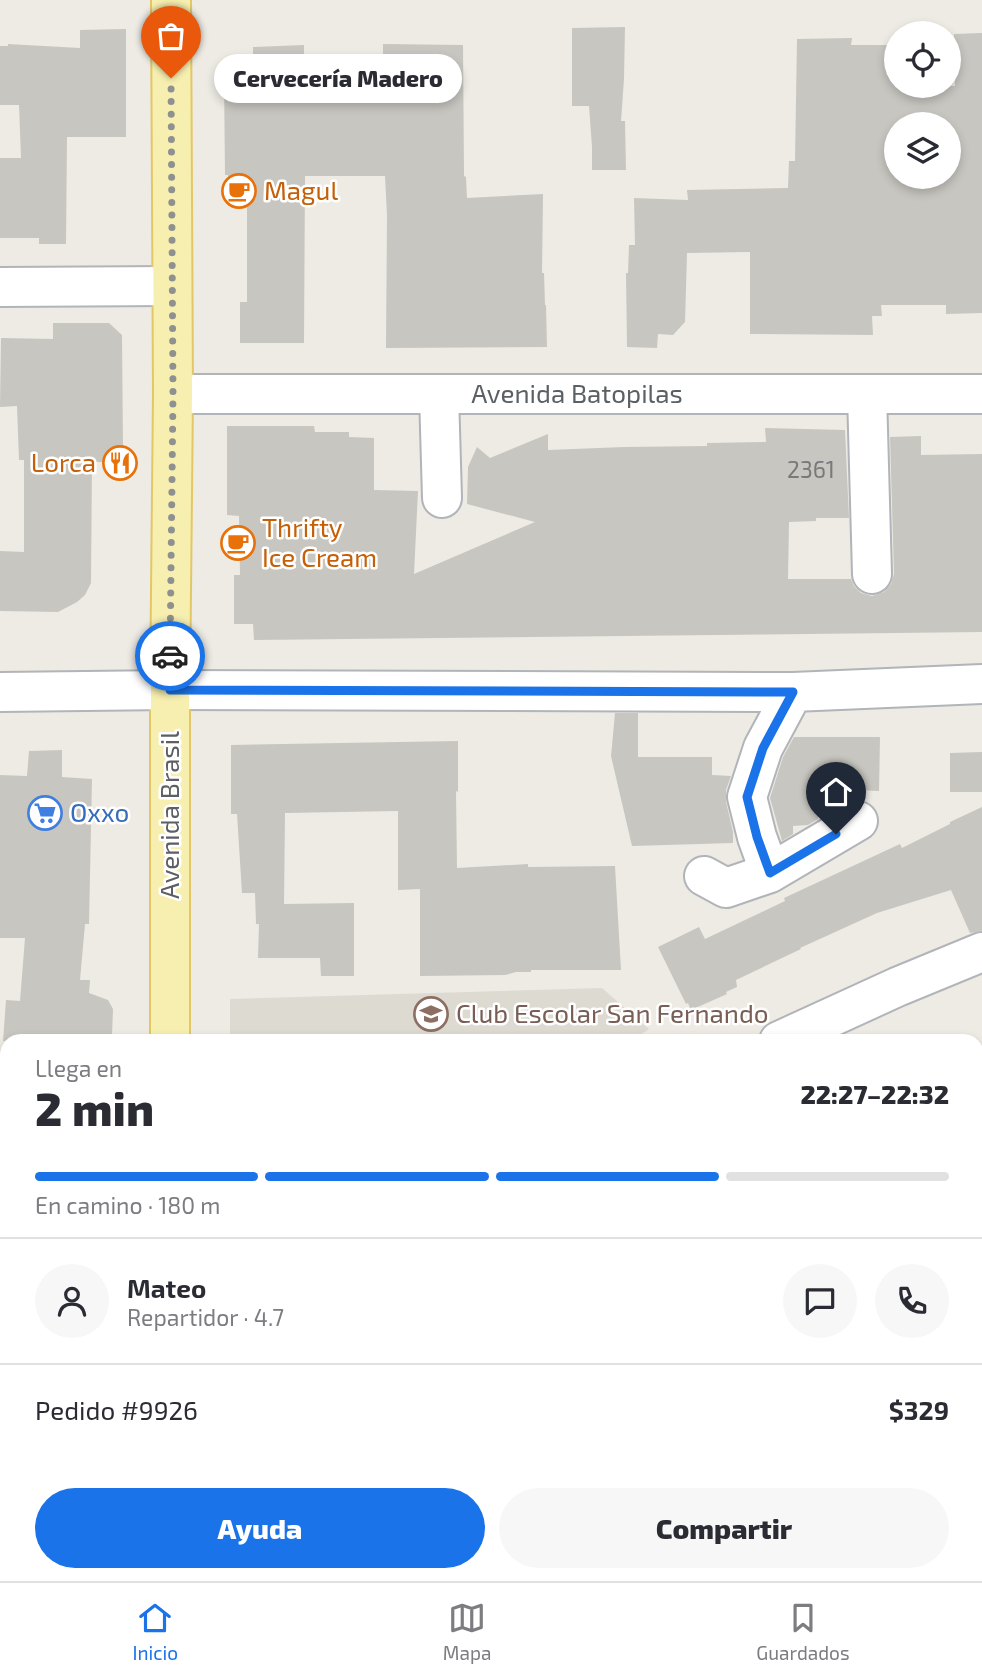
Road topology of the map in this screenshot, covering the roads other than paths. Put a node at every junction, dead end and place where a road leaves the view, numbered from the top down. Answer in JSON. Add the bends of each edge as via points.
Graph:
{"nodes":[{"id":1,"x":171,"y":0,"type":"edge"},
{"id":2,"x":172,"y":286,"type":"junction"},
{"id":3,"x":0,"y":287,"type":"edge"},
{"id":4,"x":173,"y":394,"type":"junction"},
{"id":5,"x":439,"y":394,"type":"junction"},
{"id":6,"x":867,"y":394,"type":"junction"},
{"id":7,"x":982,"y":394,"type":"edge"},
{"id":8,"x":442,"y":498,"type":"dead end"},
{"id":9,"x":872,"y":574,"type":"dead end"},
{"id":10,"x":982,"y":684,"type":"edge"},
{"id":11,"x":170,"y":690,"type":"junction"},
{"id":12,"x":0,"y":692,"type":"edge"},
{"id":13,"x":793,"y":692,"type":"junction"},
{"id":14,"x":858,"y":821,"type":"dead end"},
{"id":15,"x":770,"y":873,"type":"junction"},
{"id":16,"x":704,"y":876,"type":"dead end"},
{"id":17,"x":982,"y":952,"type":"edge"},
{"id":18,"x":170,"y":1034,"type":"edge"},
{"id":19,"x":794,"y":1034,"type":"edge"}],
"edges":[{"from":1,"to":2,"type":"main road","name":"Avenida Brasil"},
{"from":2,"to":3,"type":"street"},
{"from":2,"to":4,"type":"main road","name":"Avenida Brasil"},
{"from":4,"to":5,"type":"street","name":"Avenida Batopilas"},
{"from":4,"to":11,"type":"main road","name":"Avenida Brasil"},
{"from":5,"to":6,"type":"street","name":"Avenida Batopilas"},
{"from":5,"to":8,"type":"street"},
{"from":6,"to":7,"type":"street","name":"Avenida Batopilas"},
{"from":6,"to":9,"type":"street"},
{"from":10,"to":13,"type":"street"},
{"from":11,"to":12,"type":"street"},
{"from":11,"to":13,"type":"street"},
{"from":11,"to":18,"type":"main road","name":"Avenida Brasil"},
{"from":13,"to":15,"type":"street","via":[[763,748],[747,797]]},
{"from":14,"to":15,"type":"street"},
{"from":15,"to":16,"type":"street","via":[[726,888]]},
{"from":17,"to":19,"type":"street"}]}
